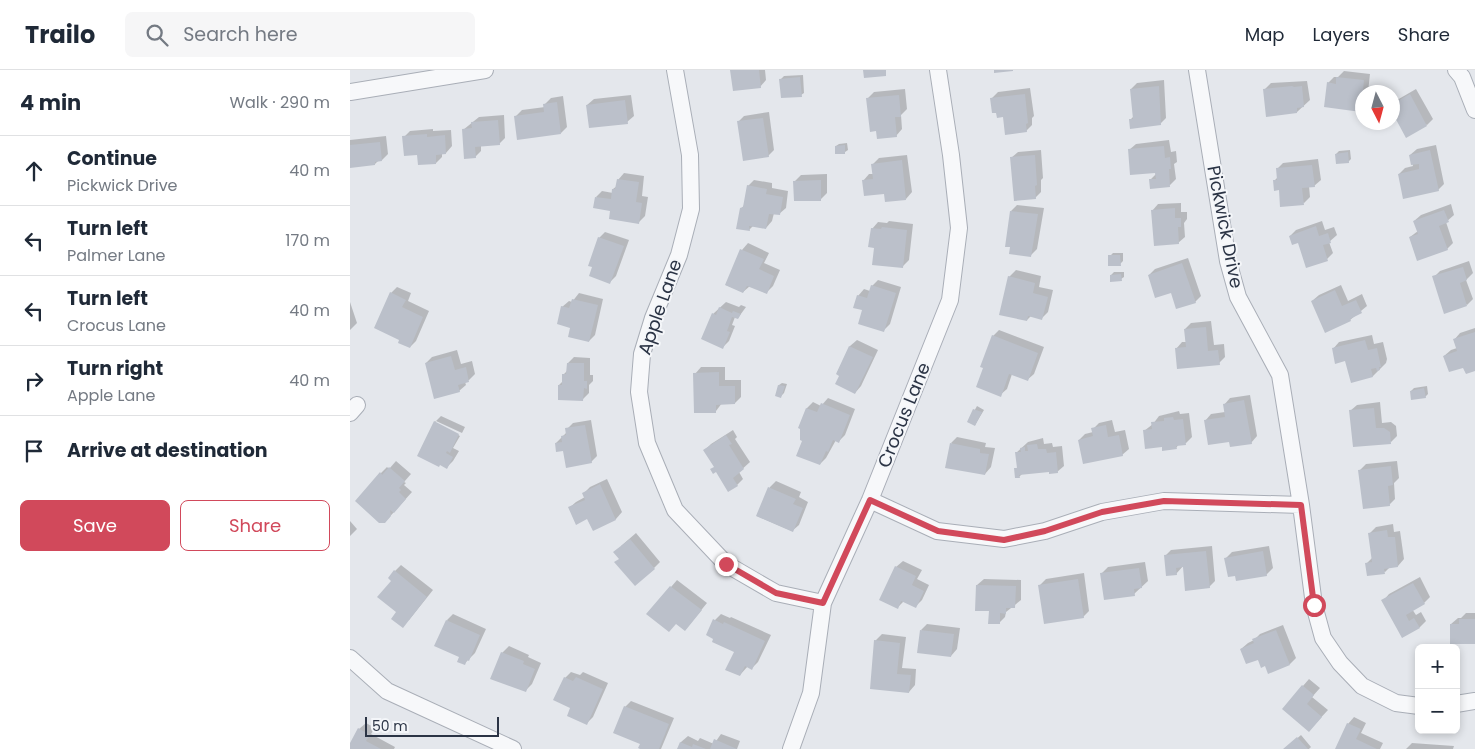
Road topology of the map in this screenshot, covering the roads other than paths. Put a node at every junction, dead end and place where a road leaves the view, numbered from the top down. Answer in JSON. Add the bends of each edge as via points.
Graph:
{"nodes":[{"id":1,"x":485,"y":70,"type":"edge"},
{"id":2,"x":675,"y":70,"type":"edge"},
{"id":3,"x":938,"y":70,"type":"edge"},
{"id":4,"x":1197,"y":70,"type":"edge"},
{"id":5,"x":1456,"y":70,"type":"edge"},
{"id":6,"x":350,"y":92,"type":"edge"},
{"id":7,"x":1475,"y":110,"type":"edge"},
{"id":8,"x":870,"y":500,"type":"junction"},
{"id":9,"x":1301,"y":505,"type":"junction"},
{"id":10,"x":823,"y":603,"type":"junction"},
{"id":11,"x":350,"y":658,"type":"edge"},
{"id":12,"x":1475,"y":701,"type":"edge"},
{"id":13,"x":1460,"y":703,"type":"edge"},
{"id":14,"x":1415,"y":705,"type":"edge"},
{"id":15,"x":513,"y":749,"type":"edge"},
{"id":16,"x":791,"y":749,"type":"edge"}],
"edges":[{"from":1,"to":6,"type":"street"},
{"from":2,"to":10,"type":"street","name":"Apple Lane","via":[[690,155],[691,209],[679,255],[642,354],[639,392],[647,444],[675,510],[726,564],[776,593]]},
{"from":3,"to":8,"type":"street","name":"Crocus Lane","via":[[959,228],[950,300]]},
{"from":4,"to":9,"type":"street","name":"Pickwick Drive","via":[[1228,261],[1238,297],[1280,375]]},
{"from":5,"to":7,"type":"street"},
{"from":8,"to":9,"type":"street","via":[[938,531],[1004,540],[1045,531],[1102,512],[1164,501]]},
{"from":8,"to":10,"type":"street","name":"Crocus Lane"},
{"from":9,"to":14,"type":"street","name":"Pickwick Drive","via":[[1314,605],[1323,638],[1340,663],[1362,686],[1396,703]]},
{"from":10,"to":16,"type":"street","name":"Crocus Lane","via":[[811,693]]},
{"from":11,"to":15,"type":"street","via":[[387,691]]},
{"from":12,"to":13,"type":"street"}]}
